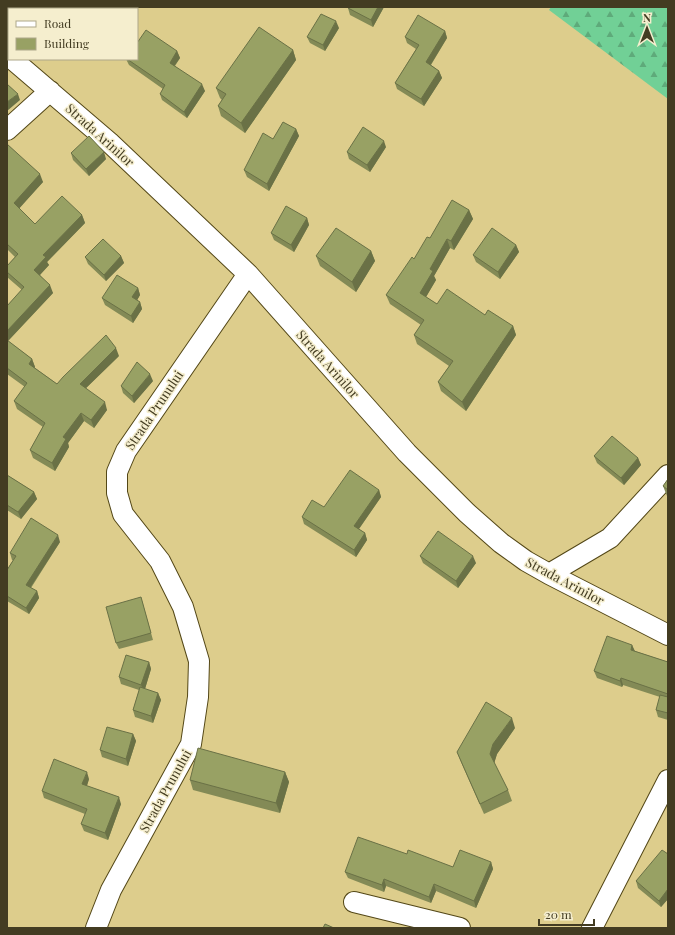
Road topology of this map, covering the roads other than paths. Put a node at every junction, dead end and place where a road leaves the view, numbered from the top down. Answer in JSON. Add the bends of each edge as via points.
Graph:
{"nodes":[{"id":1,"x":13,"y":60,"type":"edge"},
{"id":2,"x":50,"y":91,"type":"junction"},
{"id":3,"x":7,"y":130,"type":"edge"},
{"id":4,"x":248,"y":274,"type":"junction"},
{"id":5,"x":668,"y":475,"type":"edge"},
{"id":6,"x":549,"y":574,"type":"junction"},
{"id":7,"x":668,"y":635,"type":"edge"},
{"id":8,"x":668,"y":780,"type":"edge"},
{"id":9,"x":354,"y":902,"type":"dead end"},
{"id":10,"x":96,"y":928,"type":"edge"},
{"id":11,"x":460,"y":928,"type":"edge"},
{"id":12,"x":592,"y":928,"type":"edge"}],
"edges":[{"from":1,"to":2,"type":"street","name":"Strada Arinilor"},
{"from":2,"to":3,"type":"street"},
{"from":2,"to":4,"type":"street","name":"Strada Arinilor","via":[[109,142]]},
{"from":4,"to":6,"type":"street","name":"Strada Arinilor","via":[[407,453],[467,513],[501,543]]},
{"from":4,"to":10,"type":"street","name":"Strada Prunului","via":[[126,451],[117,472],[117,493],[123,514],[160,561],[183,607],[199,661],[198,697],[191,744],[111,890]]},
{"from":5,"to":6,"type":"street","via":[[610,538]]},
{"from":6,"to":7,"type":"street","name":"Strada Arinilor"},
{"from":8,"to":12,"type":"street"},
{"from":9,"to":11,"type":"street"}]}
